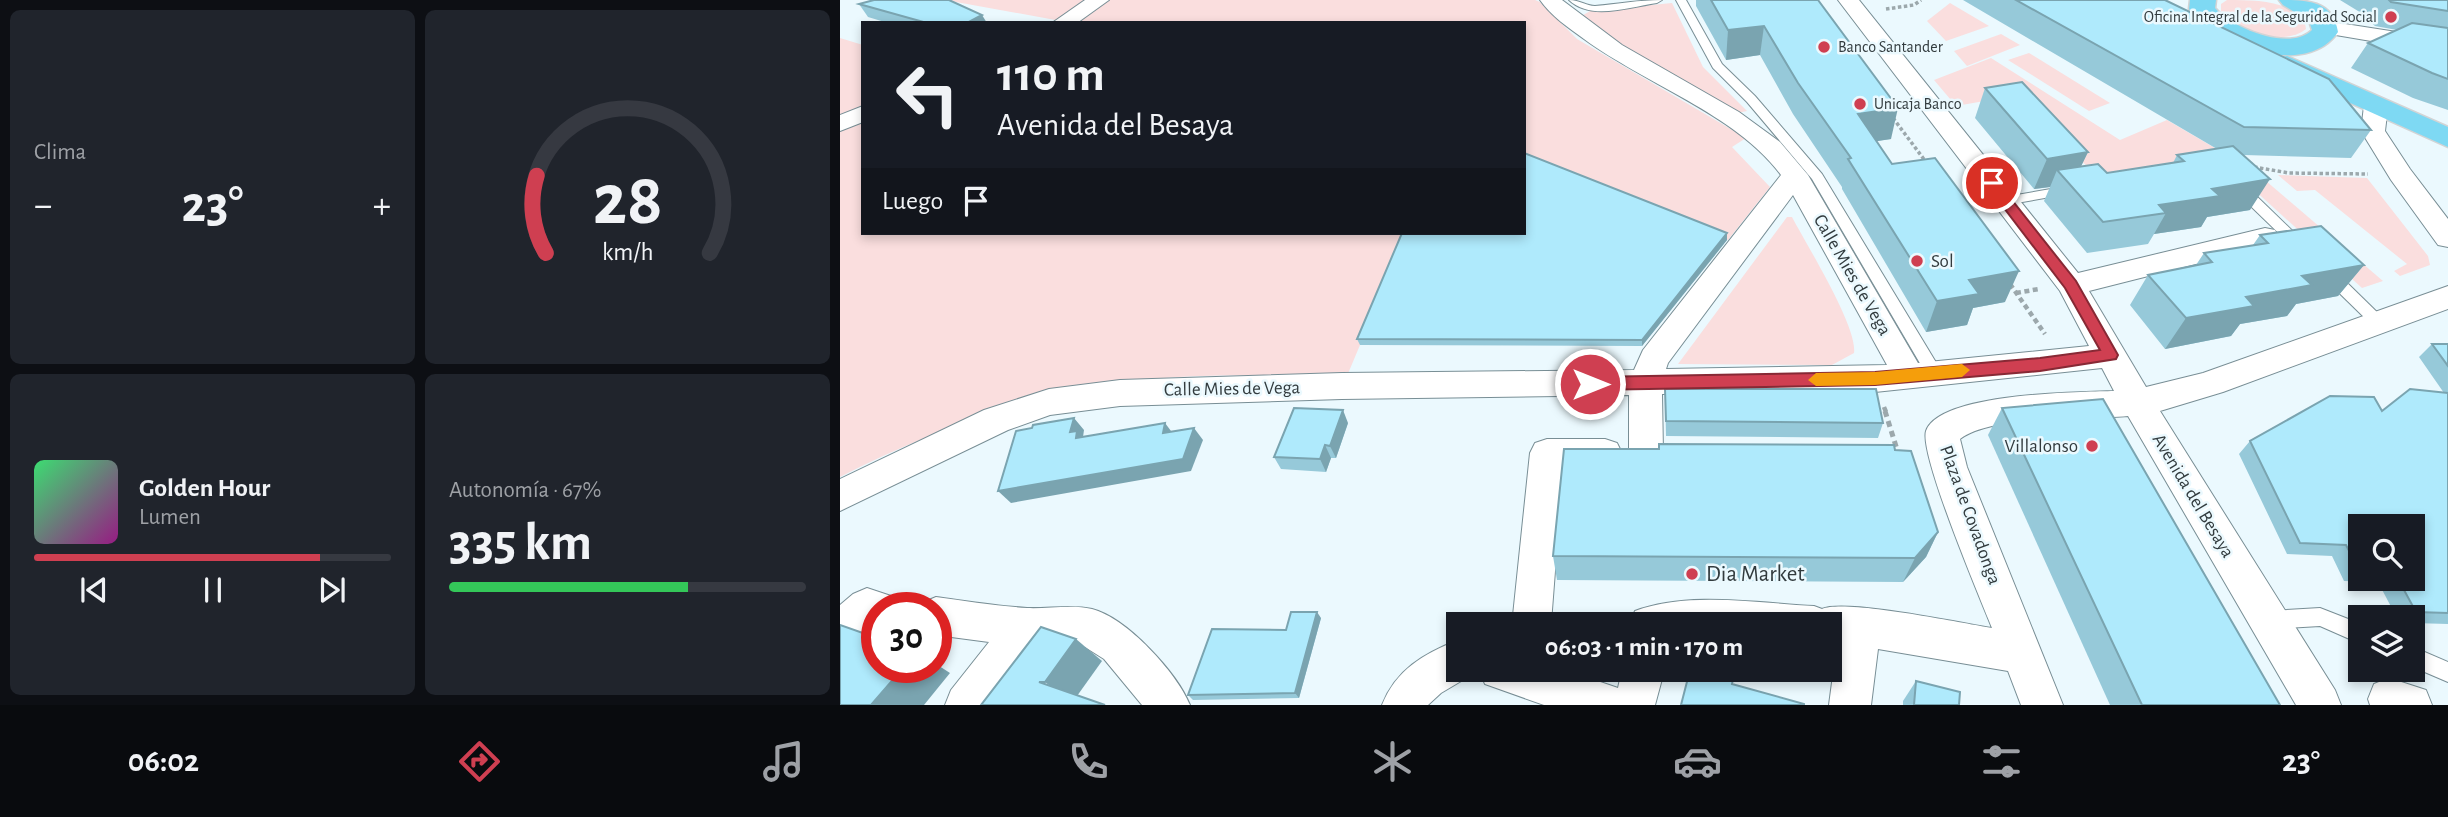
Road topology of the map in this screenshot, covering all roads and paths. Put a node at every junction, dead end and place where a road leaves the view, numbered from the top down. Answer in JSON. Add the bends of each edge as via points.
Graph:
{"nodes":[{"id":1,"x":1099,"y":0,"type":"edge"},
{"id":2,"x":1550,"y":0,"type":"edge"},
{"id":3,"x":1657,"y":0,"type":"edge"},
{"id":4,"x":1681,"y":0,"type":"edge"},
{"id":5,"x":1848,"y":0,"type":"edge"},
{"id":6,"x":2203,"y":0,"type":"edge"},
{"id":7,"x":2292,"y":0,"type":"edge"},
{"id":8,"x":1576,"y":8,"type":"edge"},
{"id":9,"x":1065,"y":21,"type":"edge"},
{"id":10,"x":2318,"y":35,"type":"junction"},
{"id":11,"x":2243,"y":38,"type":"junction"},
{"id":12,"x":2448,"y":47,"type":"edge"},
{"id":13,"x":2366,"y":101,"type":"junction"},
{"id":14,"x":861,"y":114,"type":"edge"},
{"id":15,"x":1893,"y":117,"type":"edge"},
{"id":16,"x":840,"y":124,"type":"edge"},
{"id":17,"x":2448,"y":138,"type":"edge"},
{"id":18,"x":1925,"y":160,"type":"junction"},
{"id":19,"x":1914,"y":162,"type":"edge"},
{"id":20,"x":2395,"y":166,"type":"junction"},
{"id":21,"x":1932,"y":171,"type":"edge"},
{"id":22,"x":2289,"y":173,"type":"dead end"},
{"id":23,"x":1795,"y":175,"type":"junction"},
{"id":24,"x":2226,"y":175,"type":"edge"},
{"id":25,"x":2088,"y":187,"type":"edge"},
{"id":26,"x":2005,"y":201,"type":"junction"},
{"id":27,"x":2265,"y":237,"type":"edge"},
{"id":28,"x":2448,"y":238,"type":"edge"},
{"id":29,"x":2008,"y":282,"type":"edge"},
{"id":30,"x":2071,"y":285,"type":"junction"},
{"id":31,"x":2448,"y":297,"type":"edge"},
{"id":32,"x":2378,"y":322,"type":"junction"},
{"id":33,"x":2110,"y":355,"type":"junction"},
{"id":34,"x":2064,"y":361,"type":"junction"},
{"id":35,"x":1922,"y":374,"type":"junction"},
{"id":36,"x":1875,"y":379,"type":"junction"},
{"id":37,"x":1645,"y":383,"type":"junction"},
{"id":38,"x":2137,"y":402,"type":"junction"},
{"id":39,"x":1903,"y":469,"type":"edge"},
{"id":40,"x":840,"y":496,"type":"edge"},
{"id":41,"x":1537,"y":612,"type":"edge"},
{"id":42,"x":952,"y":618,"type":"edge"},
{"id":43,"x":2269,"y":621,"type":"junction"},
{"id":44,"x":1844,"y":626,"type":"edge"},
{"id":45,"x":1026,"y":627,"type":"junction"},
{"id":46,"x":2348,"y":629,"type":"edge"},
{"id":47,"x":2022,"y":653,"type":"junction"},
{"id":48,"x":2425,"y":662,"type":"edge"},
{"id":49,"x":1446,"y":667,"type":"edge"},
{"id":50,"x":2448,"y":672,"type":"edge"},
{"id":51,"x":1537,"y":682,"type":"edge"},
{"id":52,"x":1640,"y":682,"type":"edge"},
{"id":53,"x":966,"y":705,"type":"edge"},
{"id":54,"x":1168,"y":705,"type":"edge"},
{"id":55,"x":1403,"y":705,"type":"edge"},
{"id":56,"x":1608,"y":705,"type":"edge"},
{"id":57,"x":1634,"y":705,"type":"edge"},
{"id":58,"x":1850,"y":705,"type":"edge"},
{"id":59,"x":2042,"y":705,"type":"edge"},
{"id":60,"x":2320,"y":705,"type":"edge"}],
"edges":[{"from":1,"to":9,"type":"street"},
{"from":2,"to":8,"type":"street","name":"Calle Mies de Vega"},
{"from":3,"to":8,"type":"lane"},
{"from":4,"to":35,"type":"lane","via":[[1717,66],[1816,177]]},
{"from":5,"to":26,"type":"street","name":"Avenida del Besaya"},
{"from":6,"to":11,"type":"highway","via":[[2205,16]]},
{"from":7,"to":10,"type":"highway","via":[[2317,15]]},
{"from":8,"to":23,"type":"street","name":"Calle Mies de Vega","via":[[1591,36],[1746,127],[1779,153]]},
{"from":10,"to":11,"type":"highway","via":[[2280,46]]},
{"from":10,"to":12,"type":"street"},
{"from":10,"to":13,"type":"highway"},
{"from":11,"to":13,"type":"highway"},
{"from":13,"to":17,"type":"highway"},
{"from":13,"to":20,"type":"street","via":[[2373,131]]},
{"from":14,"to":16,"type":"street"},
{"from":15,"to":18,"type":"path"},
{"from":18,"to":19,"type":"path"},
{"from":18,"to":21,"type":"path"},
{"from":20,"to":22,"type":"path"},
{"from":20,"to":28,"type":"street"},
{"from":23,"to":35,"type":"street","name":"Calle Mies de Vega"},
{"from":23,"to":37,"type":"street","via":[[1654,359]]},
{"from":24,"to":32,"type":"lane"},
{"from":25,"to":26,"type":"lane"},
{"from":26,"to":30,"type":"street","name":"Avenida del Besaya"},
{"from":27,"to":30,"type":"street"},
{"from":29,"to":34,"type":"path"},
{"from":30,"to":33,"type":"street","name":"Avenida del Besaya"},
{"from":31,"to":32,"type":"street"},
{"from":32,"to":38,"type":"street","via":[[2217,381]]},
{"from":33,"to":34,"type":"street","name":"Calle Mies de Vega"},
{"from":33,"to":38,"type":"street","name":"Avenida del Besaya"},
{"from":34,"to":35,"type":"street","name":"Calle Mies de Vega"},
{"from":35,"to":36,"type":"street","name":"Calle Mies de Vega"},
{"from":36,"to":37,"type":"street","name":"Calle Mies de Vega"},
{"from":36,"to":39,"type":"path"},
{"from":37,"to":40,"type":"street","name":"Calle Mies de Vega","via":[[1184,389],[1049,402],[996,420]]},
{"from":37,"to":41,"type":"street","via":[[1660,453],[1547,453]]},
{"from":38,"to":43,"type":"street","name":"Avenida del Besaya"},
{"from":38,"to":47,"type":"street","name":"Plaza de Covadonga","via":[[1981,415],[1950,425],[1942,434],[1949,467]]},
{"from":42,"to":45,"type":"street"},
{"from":43,"to":46,"type":"lane","via":[[2320,617]]},
{"from":43,"to":60,"type":"street","name":"Avenida del Besaya"},
{"from":44,"to":47,"type":"street"},
{"from":44,"to":58,"type":"street"},
{"from":45,"to":53,"type":"street"},
{"from":45,"to":54,"type":"street","via":[[1091,628],[1118,645]]},
{"from":47,"to":59,"type":"street","name":"Plaza de Covadonga"},
{"from":48,"to":50,"type":"lane"},
{"from":49,"to":55,"type":"street","via":[[1427,677]]},
{"from":51,"to":56,"type":"street"},
{"from":52,"to":57,"type":"street"}]}
